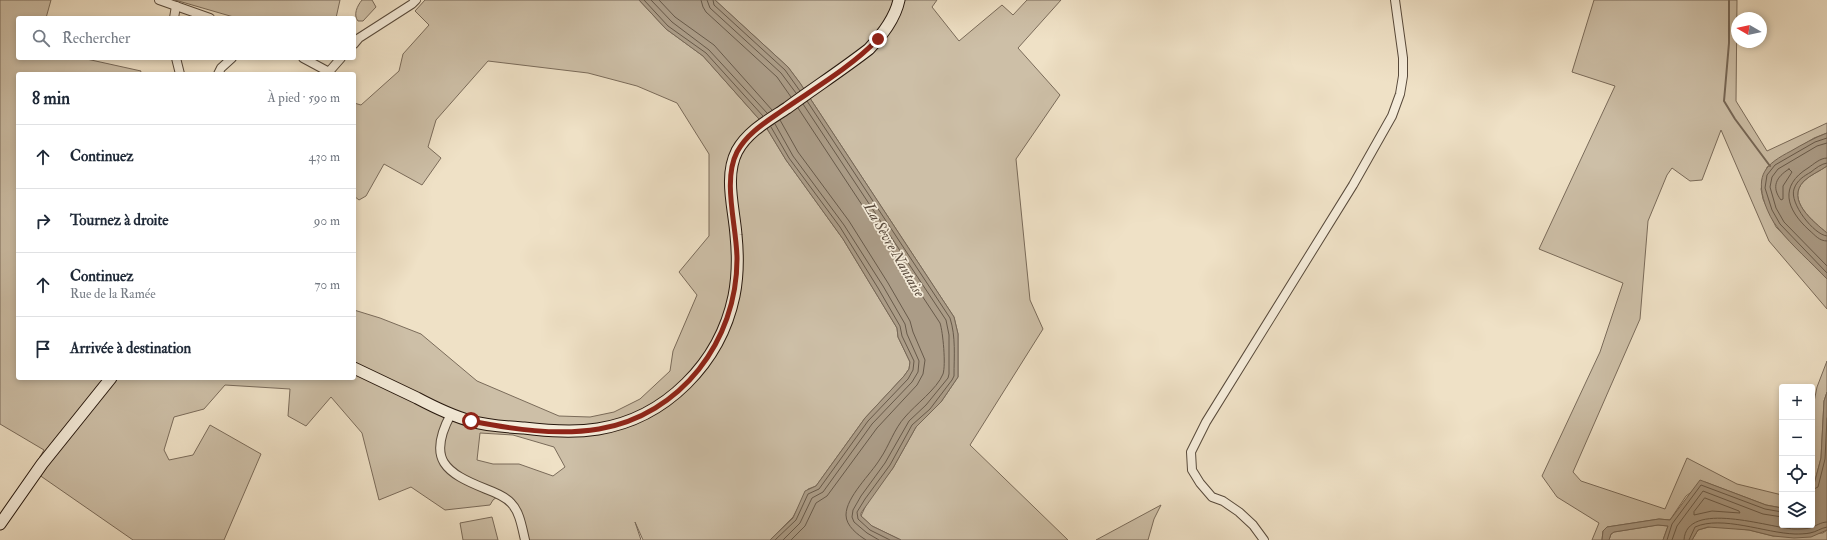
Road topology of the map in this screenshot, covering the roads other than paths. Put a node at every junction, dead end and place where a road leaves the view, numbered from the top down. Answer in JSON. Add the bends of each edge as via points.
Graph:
{"nodes":[{"id":1,"x":159,"y":0,"type":"edge"},
{"id":2,"x":416,"y":0,"type":"edge"},
{"id":3,"x":899,"y":0,"type":"edge"},
{"id":4,"x":1395,"y":0,"type":"edge"},
{"id":5,"x":176,"y":6,"type":"junction"},
{"id":6,"x":174,"y":16,"type":"edge"},
{"id":7,"x":204,"y":16,"type":"edge"},
{"id":8,"x":356,"y":42,"type":"edge"},
{"id":9,"x":176,"y":60,"type":"edge"},
{"id":10,"x":230,"y":60,"type":"edge"},
{"id":11,"x":306,"y":60,"type":"edge"},
{"id":12,"x":339,"y":60,"type":"edge"},
{"id":13,"x":180,"y":72,"type":"edge"},
{"id":14,"x":220,"y":72,"type":"edge"},
{"id":15,"x":326,"y":72,"type":"edge"},
{"id":16,"x":329,"y":72,"type":"edge"},
{"id":17,"x":356,"y":369,"type":"edge"},
{"id":18,"x":109,"y":380,"type":"edge"},
{"id":19,"x":451,"y":414,"type":"junction"},
{"id":20,"x":0,"y":524,"type":"edge"},
{"id":21,"x":524,"y":540,"type":"edge"},
{"id":22,"x":1264,"y":540,"type":"edge"}],
"edges":[{"from":1,"to":5,"type":"street"},
{"from":2,"to":8,"type":"street"},
{"from":3,"to":19,"type":"main road","via":[[890,22],[878,39],[860,56],[754,131],[737,151],[731,170],[737,259],[730,313],[710,355],[683,388],[647,412],[614,425],[588,430],[564,431],[494,426]]},
{"from":4,"to":22,"type":"street","via":[[1403,76],[1392,116],[1353,185],[1206,422],[1191,452],[1192,470],[1200,483],[1212,497],[1239,512]]},
{"from":5,"to":6,"type":"street"},
{"from":5,"to":7,"type":"street"},
{"from":9,"to":13,"type":"street"},
{"from":10,"to":14,"type":"street"},
{"from":11,"to":15,"type":"street"},
{"from":12,"to":16,"type":"street"},
{"from":17,"to":19,"type":"main road"},
{"from":18,"to":20,"type":"main road","via":[[42,464]]},
{"from":19,"to":21,"type":"street","via":[[440,444],[440,453],[446,467],[461,479],[493,492],[511,503],[519,518]]}]}
